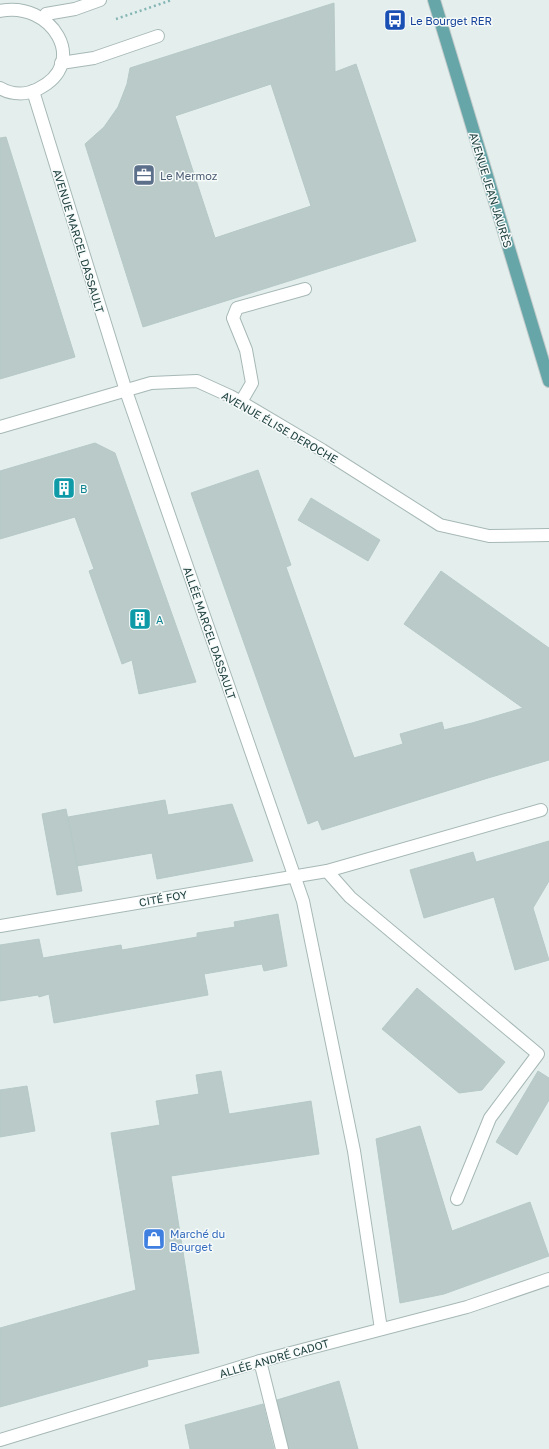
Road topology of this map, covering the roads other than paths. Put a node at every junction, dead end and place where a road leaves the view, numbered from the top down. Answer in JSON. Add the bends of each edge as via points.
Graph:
{"nodes":[{"id":1,"x":100,"y":0,"type":"edge"},
{"id":2,"x":434,"y":0,"type":"edge"},
{"id":3,"x":3,"y":6,"type":"edge"},
{"id":4,"x":46,"y":14,"type":"junction"},
{"id":5,"x":158,"y":36,"type":"dead end"},
{"id":6,"x":61,"y":63,"type":"junction"},
{"id":7,"x":0,"y":88,"type":"edge"},
{"id":8,"x":33,"y":91,"type":"junction"},
{"id":9,"x":305,"y":289,"type":"dead end"},
{"id":10,"x":549,"y":381,"type":"edge"},
{"id":11,"x":126,"y":391,"type":"junction"},
{"id":12,"x":241,"y":402,"type":"junction"},
{"id":13,"x":0,"y":427,"type":"edge"},
{"id":14,"x":549,"y":534,"type":"edge"},
{"id":15,"x":541,"y":810,"type":"dead end"},
{"id":16,"x":327,"y":871,"type":"junction"},
{"id":17,"x":294,"y":876,"type":"junction"},
{"id":18,"x":0,"y":926,"type":"edge"},
{"id":19,"x":457,"y":1199,"type":"dead end"},
{"id":20,"x":549,"y":1279,"type":"edge"},
{"id":21,"x":381,"y":1329,"type":"junction"},
{"id":22,"x":260,"y":1361,"type":"junction"},
{"id":23,"x":0,"y":1440,"type":"edge"},
{"id":24,"x":282,"y":1449,"type":"edge"}],
"edges":[{"from":1,"to":4,"type":"street","via":[[75,9]]},
{"from":2,"to":10,"type":"main road","name":"AVENUE JEAN JAURÈS"},
{"from":3,"to":4,"type":"street","via":[[33,8]]},
{"from":4,"to":6,"type":"street","via":[[62,36],[64,50]]},
{"from":5,"to":6,"type":"street","via":[[94,58]]},
{"from":6,"to":8,"type":"street","via":[[55,76],[46,85]]},
{"from":7,"to":8,"type":"street","via":[[6,92],[20,94]]},
{"from":8,"to":11,"type":"street","name":"AVENUE MARCEL DASSAULT"},
{"from":9,"to":12,"type":"street","via":[[237,308],[233,318],[246,350],[252,383]]},
{"from":11,"to":12,"type":"street","name":"AVENUE ÉLISE DEROCHE","via":[[151,383],[197,381]]},
{"from":11,"to":13,"type":"street","name":"AVENUE ÉLISE DEROCHE"},
{"from":11,"to":17,"type":"street","name":"ALLÉE MARCEL DASSAULT"},
{"from":12,"to":14,"type":"street","name":"AVENUE ÉLISE DEROCHE","via":[[440,525],[488,536]]},
{"from":15,"to":16,"type":"street","name":"CITÉ FOY"},
{"from":16,"to":17,"type":"street","name":"CITÉ FOY"},
{"from":16,"to":19,"type":"street","via":[[350,897],[538,1054],[490,1118]]},
{"from":17,"to":18,"type":"street","name":"CITÉ FOY"},
{"from":17,"to":21,"type":"street","name":"ALLÉE MARCEL DASSAULT","via":[[303,901],[354,1151]]},
{"from":20,"to":21,"type":"street","name":"ALLÉE ANDRÉ CADOT","via":[[467,1307]]},
{"from":21,"to":22,"type":"street","name":"ALLÉE ANDRÉ CADOT"},
{"from":22,"to":23,"type":"street","name":"ALLÉE ANDRÉ CADOT"},
{"from":22,"to":24,"type":"street"}]}
